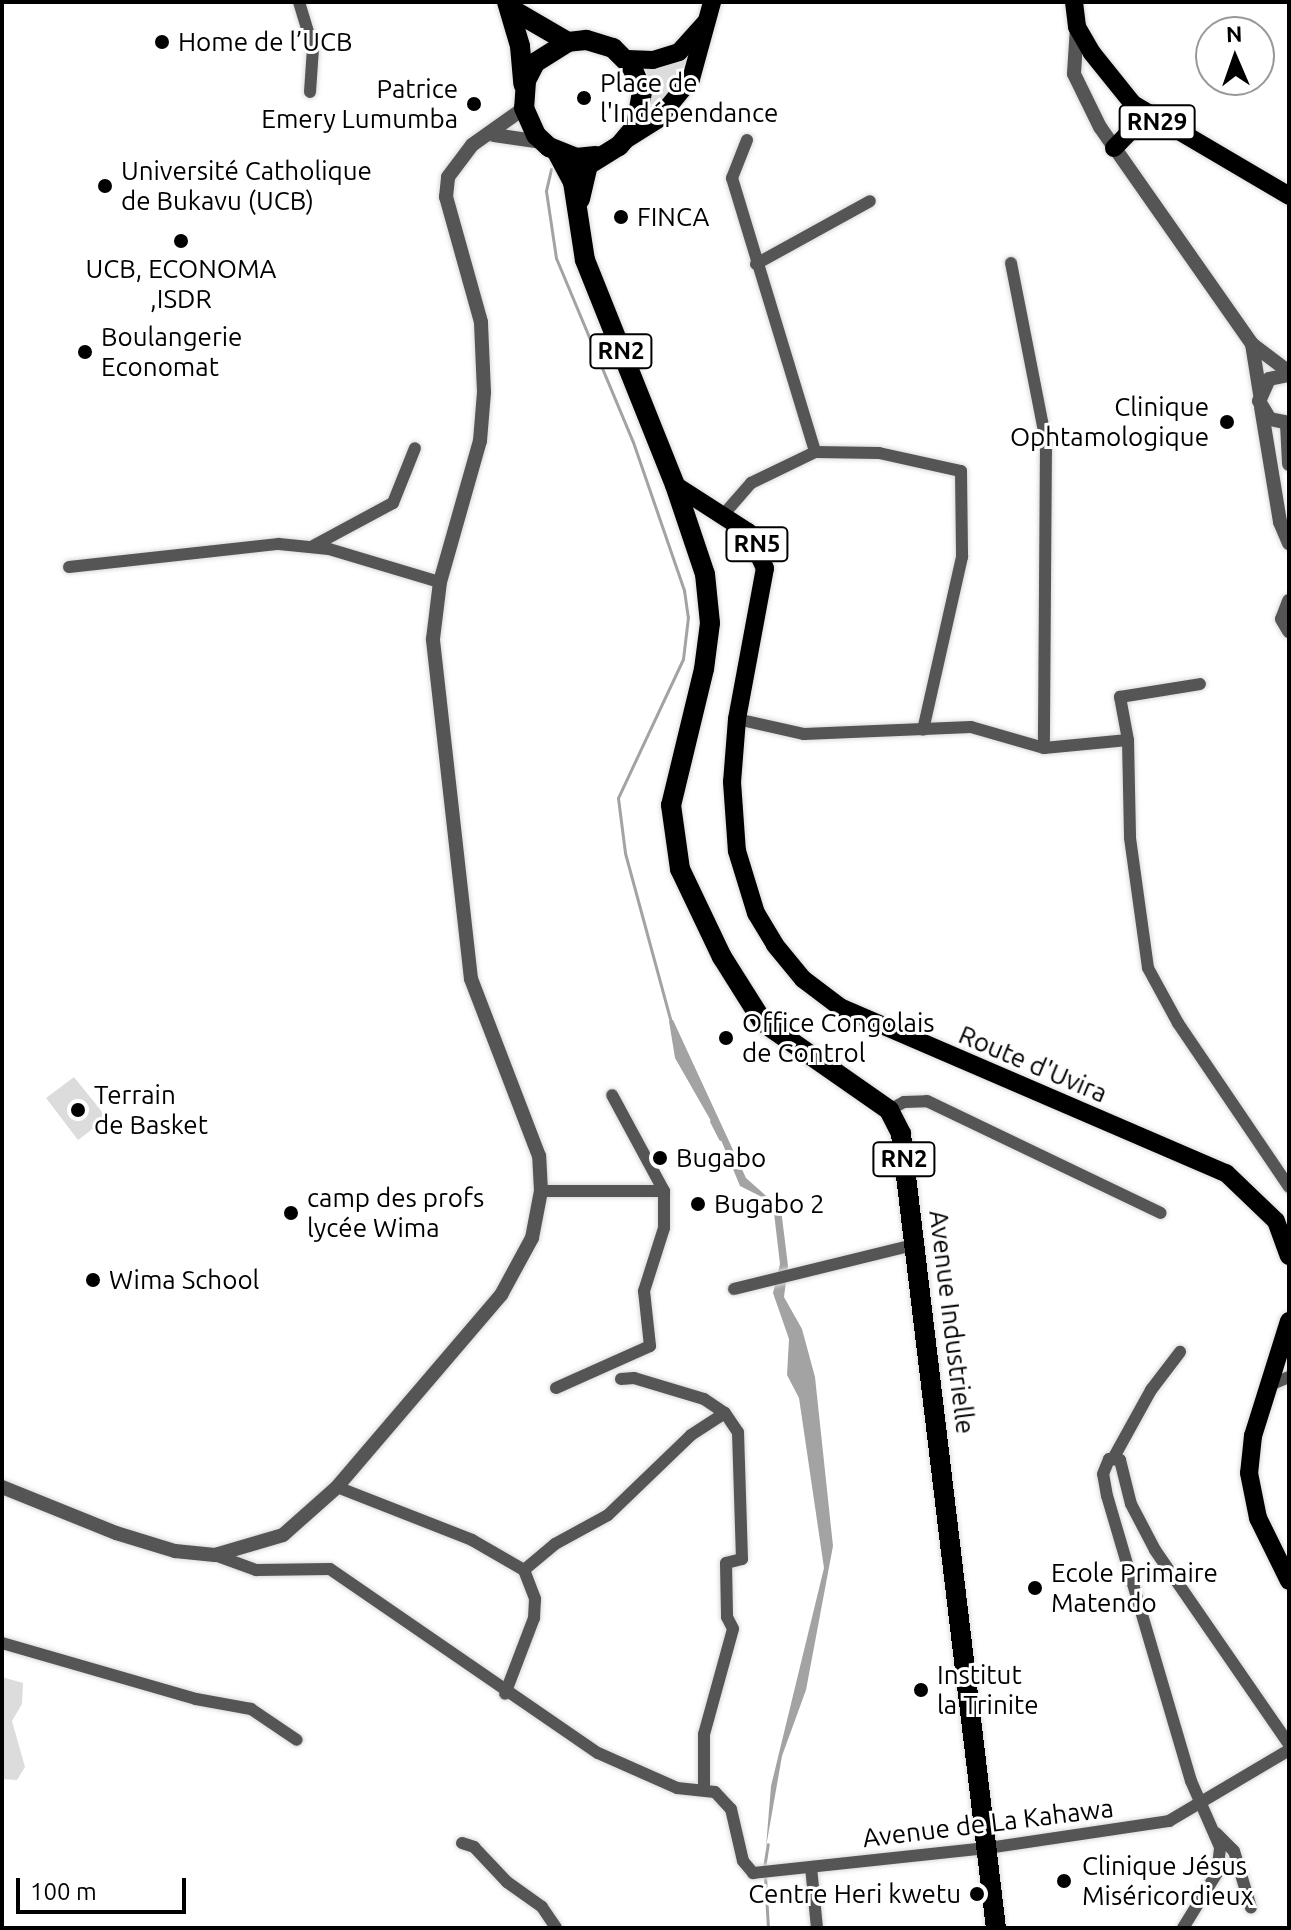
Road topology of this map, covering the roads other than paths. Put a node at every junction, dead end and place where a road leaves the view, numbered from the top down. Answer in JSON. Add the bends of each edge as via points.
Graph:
{"nodes":[{"id":1,"x":299,"y":2,"type":"edge"},
{"id":2,"x":1074,"y":2,"type":"edge"},
{"id":3,"x":509,"y":6,"type":"edge"},
{"id":4,"x":711,"y":9,"type":"edge"},
{"id":5,"x":1077,"y":27,"type":"junction"},
{"id":6,"x":568,"y":42,"type":"junction"},
{"id":7,"x":627,"y":59,"type":"junction"},
{"id":8,"x":310,"y":92,"type":"dead end"},
{"id":9,"x":524,"y":101,"type":"junction"},
{"id":10,"x":1146,"y":115,"type":"junction"},
{"id":11,"x":493,"y":135,"type":"junction"},
{"id":12,"x":625,"y":140,"type":"junction"},
{"id":13,"x":747,"y":140,"type":"dead end"},
{"id":14,"x":549,"y":147,"type":"junction"},
{"id":15,"x":1114,"y":148,"type":"junction"},
{"id":16,"x":596,"y":156,"type":"junction"},
{"id":17,"x":1289,"y":196,"type":"edge"},
{"id":18,"x":870,"y":201,"type":"dead end"},
{"id":19,"x":578,"y":214,"type":"junction"},
{"id":20,"x":1011,"y":263,"type":"dead end"},
{"id":21,"x":756,"y":264,"type":"junction"},
{"id":22,"x":1252,"y":344,"type":"junction"},
{"id":23,"x":1289,"y":374,"type":"edge"},
{"id":24,"x":1260,"y":401,"type":"junction"},
{"id":25,"x":1288,"y":424,"type":"edge"},
{"id":26,"x":415,"y":448,"type":"dead end"},
{"id":27,"x":815,"y":452,"type":"junction"},
{"id":28,"x":1289,"y":464,"type":"edge"},
{"id":29,"x":675,"y":485,"type":"junction"},
{"id":30,"x":724,"y":514,"type":"junction"},
{"id":31,"x":1289,"y":540,"type":"edge"},
{"id":32,"x":313,"y":546,"type":"junction"},
{"id":33,"x":69,"y":567,"type":"dead end"},
{"id":34,"x":440,"y":582,"type":"junction"},
{"id":35,"x":1289,"y":601,"type":"edge"},
{"id":36,"x":1289,"y":631,"type":"edge"},
{"id":37,"x":1200,"y":684,"type":"dead end"},
{"id":38,"x":737,"y":719,"type":"junction"},
{"id":39,"x":923,"y":730,"type":"junction"},
{"id":40,"x":1128,"y":740,"type":"junction"},
{"id":41,"x":1044,"y":748,"type":"junction"},
{"id":42,"x":612,"y":1095,"type":"dead end"},
{"id":43,"x":889,"y":1110,"type":"junction"},
{"id":44,"x":1289,"y":1187,"type":"edge"},
{"id":45,"x":541,"y":1191,"type":"junction"},
{"id":46,"x":664,"y":1191,"type":"junction"},
{"id":47,"x":1161,"y":1213,"type":"dead end"},
{"id":48,"x":917,"y":1244,"type":"junction"},
{"id":49,"x":1289,"y":1256,"type":"edge"},
{"id":50,"x":734,"y":1289,"type":"dead end"},
{"id":51,"x":1289,"y":1321,"type":"edge"},
{"id":52,"x":1180,"y":1352,"type":"dead end"},
{"id":53,"x":1289,"y":1377,"type":"edge"},
{"id":54,"x":621,"y":1379,"type":"dead end"},
{"id":55,"x":1270,"y":1385,"type":"junction"},
{"id":56,"x":556,"y":1388,"type":"dead end"},
{"id":57,"x":725,"y":1413,"type":"junction"},
{"id":58,"x":1114,"y":1457,"type":"junction"},
{"id":59,"x":2,"y":1487,"type":"edge"},
{"id":60,"x":337,"y":1487,"type":"junction"},
{"id":61,"x":215,"y":1555,"type":"junction"},
{"id":62,"x":524,"y":1570,"type":"junction"},
{"id":63,"x":1289,"y":1581,"type":"edge"},
{"id":64,"x":2,"y":1643,"type":"edge"},
{"id":65,"x":505,"y":1694,"type":"junction"},
{"id":66,"x":297,"y":1740,"type":"dead end"},
{"id":67,"x":1289,"y":1744,"type":"edge"},
{"id":68,"x":1289,"y":1750,"type":"edge"},
{"id":69,"x":704,"y":1789,"type":"junction"},
{"id":70,"x":1200,"y":1805,"type":"junction"},
{"id":71,"x":1214,"y":1831,"type":"junction"},
{"id":72,"x":462,"y":1843,"type":"dead end"},
{"id":73,"x":988,"y":1848,"type":"junction"},
{"id":74,"x":811,"y":1867,"type":"junction"},
{"id":75,"x":1251,"y":1908,"type":"dead end"},
{"id":76,"x":556,"y":1928,"type":"edge"},
{"id":77,"x":817,"y":1928,"type":"edge"},
{"id":78,"x":996,"y":1928,"type":"edge"},
{"id":79,"x":1183,"y":1928,"type":"edge"}],
"edges":[{"from":1,"to":8,"type":"street","via":[[313,48]]},
{"from":2,"to":5,"type":"main road","number":"RN29"},
{"from":3,"to":6,"type":"highway"},
{"from":3,"to":9,"type":"highway","via":[[520,46]]},
{"from":4,"to":7,"type":"main road","via":[[679,52],[653,60]]},
{"from":4,"to":12,"type":"main road","via":[[691,79],[658,119]]},
{"from":5,"to":10,"type":"main road","number":"RN29","via":[[1116,89]]},
{"from":5,"to":15,"type":"street","via":[[1074,74]]},
{"from":6,"to":7,"type":"highway","via":[[595,41]]},
{"from":6,"to":9,"type":"highway","via":[[535,63]]},
{"from":7,"to":12,"type":"highway","via":[[642,100],[636,126]]},
{"from":9,"to":11,"type":"street"},
{"from":9,"to":14,"type":"highway"},
{"from":10,"to":15,"type":"main road"},
{"from":10,"to":17,"type":"main road","number":"RN29"},
{"from":11,"to":14,"type":"street"},
{"from":11,"to":34,"type":"street","via":[[462,155],[448,177],[446,197],[481,322],[484,392],[480,441]]},
{"from":12,"to":16,"type":"highway"},
{"from":13,"to":21,"type":"street","via":[[732,178]]},
{"from":14,"to":16,"type":"highway"},
{"from":14,"to":19,"type":"highway","number":"RN2","via":[[573,182]]},
{"from":15,"to":22,"type":"street"},
{"from":16,"to":19,"type":"highway","number":"RN2","via":[[583,179]]},
{"from":18,"to":21,"type":"street"},
{"from":19,"to":29,"type":"highway","number":"RN2","via":[[585,260]]},
{"from":20,"to":41,"type":"street","via":[[1046,442]]},
{"from":21,"to":27,"type":"street"},
{"from":22,"to":23,"type":"street"},
{"from":22,"to":24,"type":"street"},
{"from":23,"to":24,"type":"street","via":[[1269,379]]},
{"from":24,"to":25,"type":"street","via":[[1270,419]]},
{"from":24,"to":31,"type":"street","via":[[1280,522]]},
{"from":25,"to":28,"type":"street"},
{"from":26,"to":32,"type":"street","via":[[393,503]]},
{"from":27,"to":30,"type":"street","via":[[751,483]]},
{"from":27,"to":39,"type":"street","via":[[879,453],[958,468],[964,474],[961,569]]},
{"from":29,"to":30,"type":"main road","name":"Route d'Uvira","number":"RN5"},
{"from":29,"to":43,"type":"highway","number":"RN2","via":[[705,574],[710,623],[671,805],[680,869],[722,957],[763,1022]]},
{"from":30,"to":38,"type":"main road","name":"Route d'Uvira","number":"RN5","via":[[748,532],[765,568]]},
{"from":32,"to":33,"type":"street","via":[[256,545]]},
{"from":32,"to":34,"type":"street"},
{"from":34,"to":45,"type":"street","via":[[435,676],[471,979],[531,1126]]},
{"from":35,"to":36,"type":"street","via":[[1282,619]]},
{"from":37,"to":40,"type":"street","via":[[1120,697]]},
{"from":38,"to":39,"type":"street","via":[[804,734],[889,727]]},
{"from":38,"to":49,"type":"main road","name":"Route d'Uvira","number":"RN5","via":[[731,773],[737,851],[756,913],[803,979],[840,1007],[902,1038],[1226,1173],[1276,1221]]},
{"from":39,"to":41,"type":"street","via":[[971,727]]},
{"from":40,"to":41,"type":"street"},
{"from":40,"to":44,"type":"street","via":[[1130,838],[1148,968],[1178,1023]]},
{"from":42,"to":46,"type":"street"},
{"from":43,"to":47,"type":"street","via":[[904,1102],[927,1101]]},
{"from":43,"to":48,"type":"highway","name":"Avenue Industrielle","number":"RN2","via":[[901,1134]]},
{"from":45,"to":46,"type":"street"},
{"from":45,"to":60,"type":"street","via":[[532,1238],[501,1295]]},
{"from":46,"to":56,"type":"street","via":[[664,1228],[644,1291],[650,1346]]},
{"from":48,"to":50,"type":"street"},
{"from":48,"to":73,"type":"highway","name":"Avenue Industrielle","number":"RN2"},
{"from":51,"to":55,"type":"main road"},
{"from":52,"to":58,"type":"street","via":[[1151,1390]]},
{"from":53,"to":55,"type":"street"},
{"from":54,"to":57,"type":"street","via":[[685,1391]]},
{"from":55,"to":63,"type":"main road","via":[[1253,1436],[1249,1473],[1258,1518]]},
{"from":57,"to":62,"type":"street","via":[[691,1435],[608,1515],[555,1544]]},
{"from":57,"to":69,"type":"street","via":[[741,1447],[742,1559],[726,1563],[727,1617],[733,1629],[704,1734]]},
{"from":58,"to":67,"type":"street","via":[[1155,1550]]},
{"from":58,"to":70,"type":"street","via":[[1103,1474],[1107,1496]]},
{"from":59,"to":61,"type":"street","via":[[116,1533],[175,1551]]},
{"from":60,"to":61,"type":"street","via":[[283,1535]]},
{"from":60,"to":62,"type":"street","via":[[472,1540]]},
{"from":61,"to":65,"type":"street","via":[[256,1570],[330,1569],[475,1667]]},
{"from":62,"to":65,"type":"street","via":[[535,1599],[534,1618]]},
{"from":64,"to":66,"type":"street","via":[[173,1693],[251,1709]]},
{"from":65,"to":69,"type":"street","via":[[598,1753],[677,1788]]},
{"from":68,"to":70,"type":"street","name":"Avenue de La Kahawa"},
{"from":69,"to":74,"type":"street","name":"Avenue de La Kahawa","via":[[725,1799],[741,1838],[743,1861],[753,1873]]},
{"from":70,"to":71,"type":"street"},
{"from":70,"to":73,"type":"street","name":"Avenue de La Kahawa","via":[[1169,1821]]},
{"from":71,"to":75,"type":"street","via":[[1234,1851]]},
{"from":71,"to":79,"type":"street","via":[[1221,1861]]},
{"from":72,"to":76,"type":"street","via":[[474,1847],[507,1882],[542,1907]]},
{"from":73,"to":74,"type":"street","name":"Avenue de La Kahawa"},
{"from":73,"to":78,"type":"highway","name":"Avenue Industrielle","number":"RN2"},
{"from":74,"to":77,"type":"street"}]}
